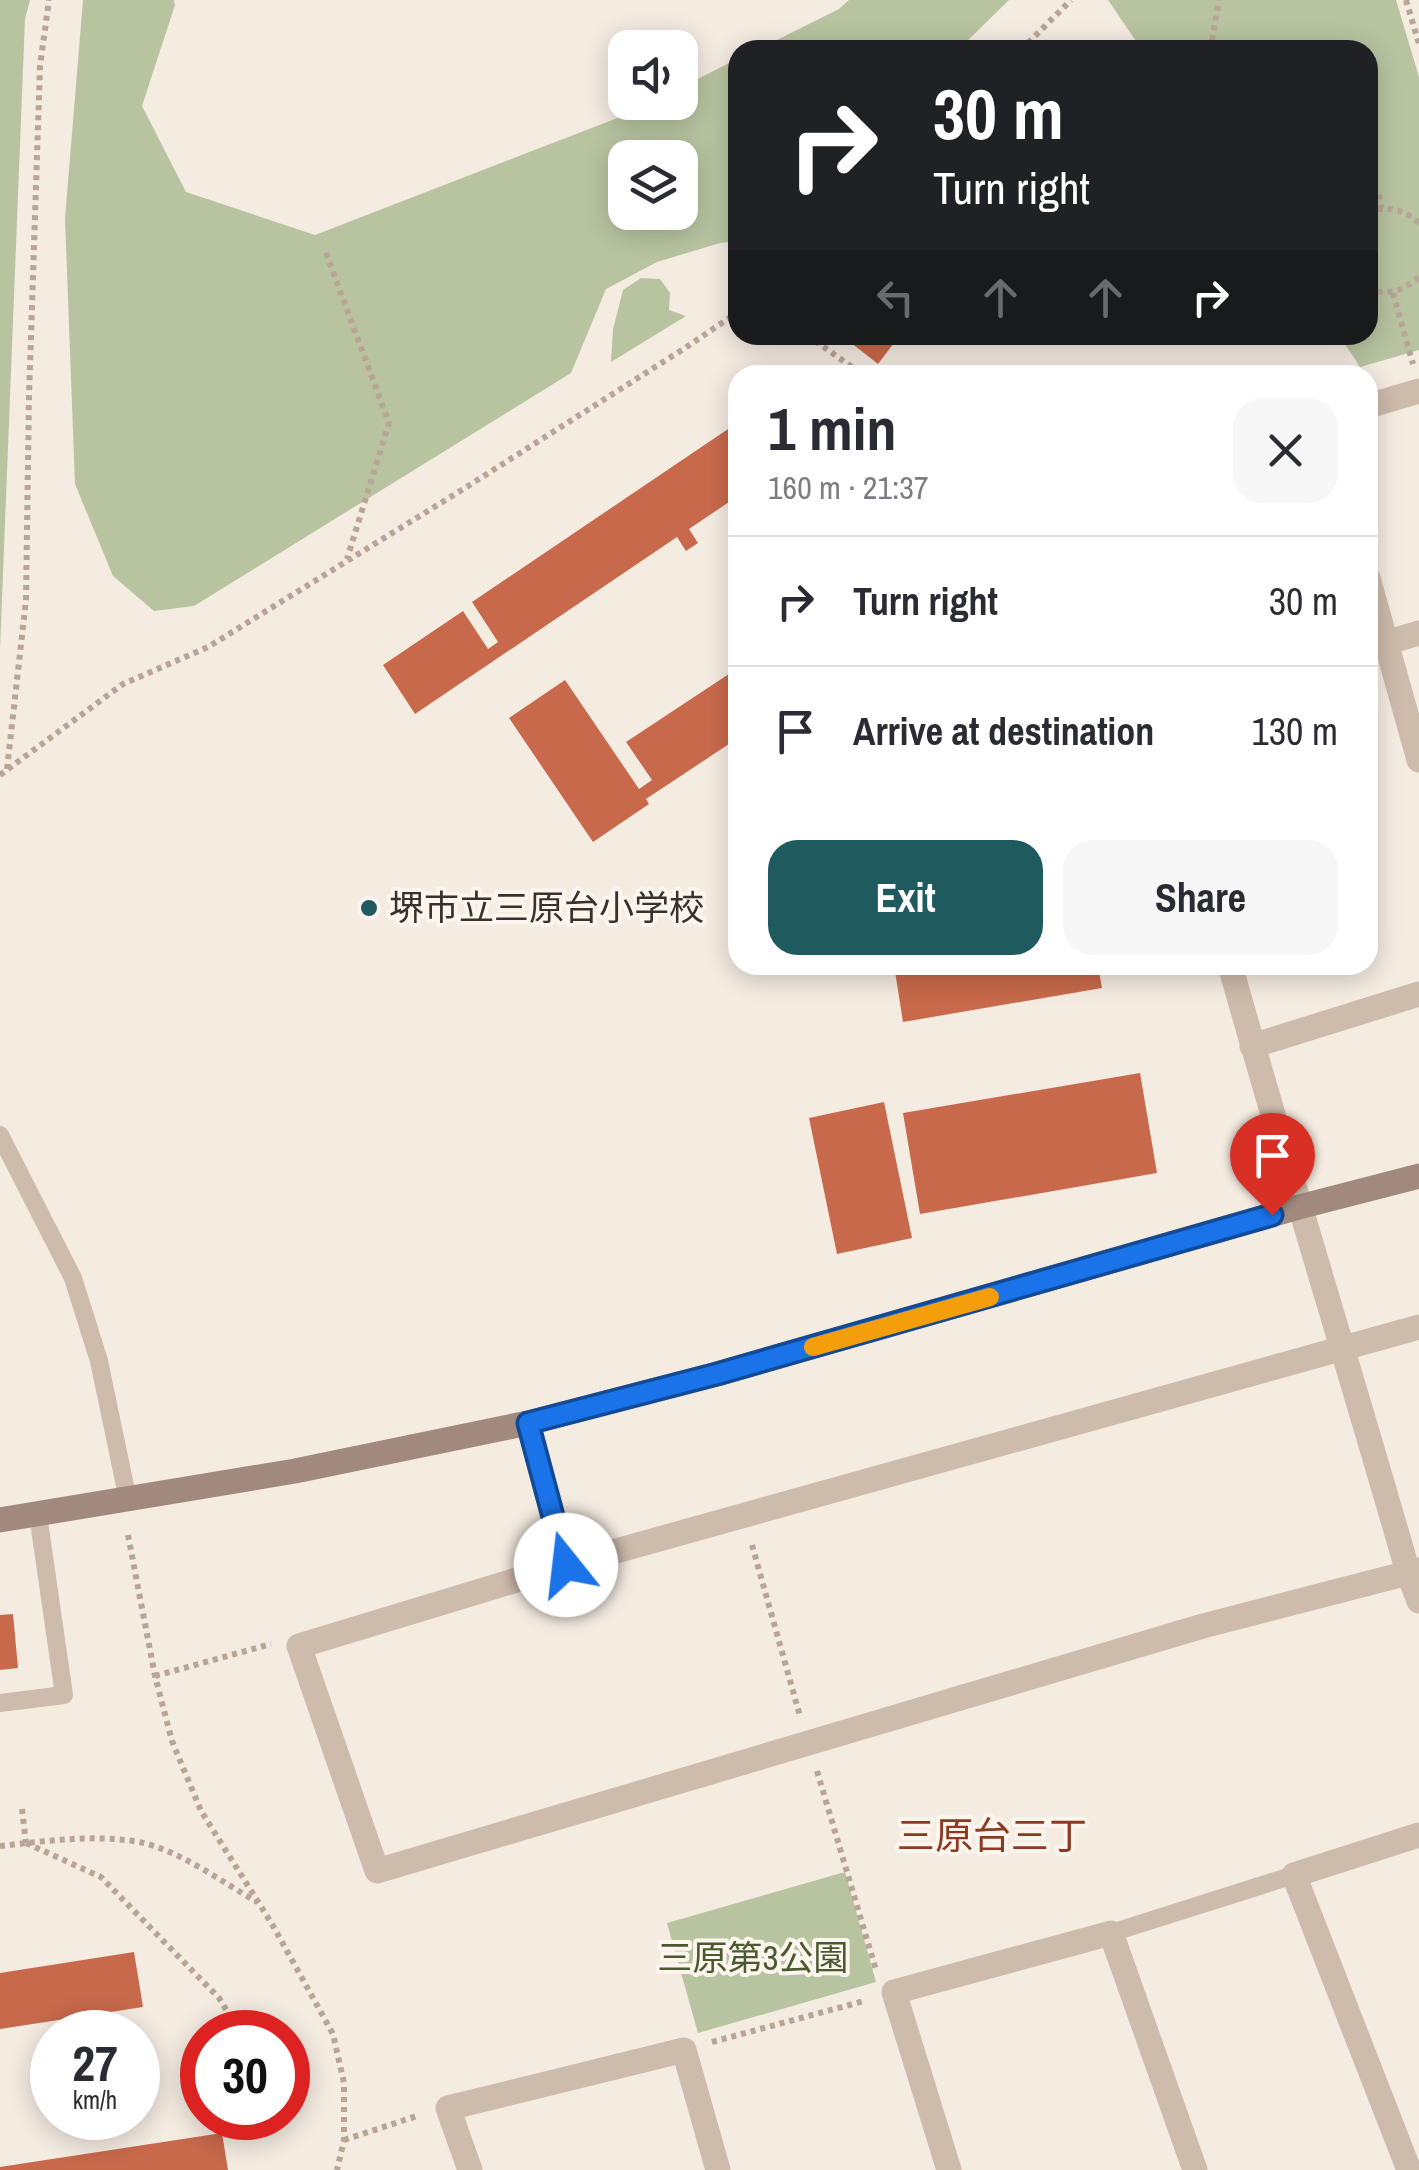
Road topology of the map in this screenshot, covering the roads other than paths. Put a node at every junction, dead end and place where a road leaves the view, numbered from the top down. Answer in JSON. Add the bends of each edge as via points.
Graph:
{"nodes":[{"id":1,"x":1416,"y":378,"type":"edge"},
{"id":2,"x":1378,"y":400,"type":"edge"},
{"id":3,"x":1378,"y":616,"type":"edge"},
{"id":4,"x":1419,"y":634,"type":"edge"},
{"id":5,"x":1385,"y":643,"type":"junction"},
{"id":6,"x":1419,"y":760,"type":"edge"},
{"id":7,"x":1233,"y":975,"type":"edge"},
{"id":8,"x":1419,"y":994,"type":"edge"},
{"id":9,"x":1252,"y":1046,"type":"junction"},
{"id":10,"x":0,"y":1134,"type":"edge"},
{"id":11,"x":1419,"y":1176,"type":"edge"},
{"id":12,"x":1299,"y":1207,"type":"junction"},
{"id":13,"x":1419,"y":1327,"type":"edge"},
{"id":14,"x":1344,"y":1348,"type":"junction"},
{"id":15,"x":528,"y":1423,"type":"junction"},
{"id":16,"x":128,"y":1500,"type":"junction"},
{"id":17,"x":38,"y":1515,"type":"junction"},
{"id":18,"x":0,"y":1520,"type":"edge"},
{"id":19,"x":566,"y":1565,"type":"junction"},
{"id":20,"x":1414,"y":1571,"type":"edge"},
{"id":21,"x":1419,"y":1601,"type":"edge"},
{"id":22,"x":0,"y":1703,"type":"edge"},
{"id":23,"x":1419,"y":1835,"type":"edge"},
{"id":24,"x":1294,"y":1875,"type":"junction"},
{"id":25,"x":1111,"y":1933,"type":"junction"},
{"id":26,"x":470,"y":2170,"type":"edge"},
{"id":27,"x":718,"y":2170,"type":"edge"},
{"id":28,"x":948,"y":2170,"type":"edge"},
{"id":29,"x":1196,"y":2170,"type":"edge"},
{"id":30,"x":1409,"y":2170,"type":"edge"}],
"edges":[{"from":1,"to":2,"type":"street"},
{"from":3,"to":5,"type":"street"},
{"from":4,"to":5,"type":"street"},
{"from":5,"to":6,"type":"street"},
{"from":7,"to":9,"type":"street"},
{"from":8,"to":9,"type":"street"},
{"from":9,"to":12,"type":"street"},
{"from":10,"to":16,"type":"lane","via":[[74,1278]]},
{"from":11,"to":12,"type":"street"},
{"from":12,"to":14,"type":"street"},
{"from":12,"to":15,"type":"street"},
{"from":13,"to":14,"type":"street"},
{"from":14,"to":19,"type":"street"},
{"from":14,"to":20,"type":"street"},
{"from":15,"to":16,"type":"street"},
{"from":15,"to":19,"type":"street"},
{"from":16,"to":17,"type":"street"},
{"from":17,"to":18,"type":"street"},
{"from":17,"to":22,"type":"lane","via":[[64,1695]]},
{"from":19,"to":20,"type":"street","via":[[299,1646],[376,1871],[1203,1626]]},
{"from":20,"to":21,"type":"street"},
{"from":23,"to":24,"type":"street"},
{"from":24,"to":25,"type":"lane"},
{"from":24,"to":30,"type":"street"},
{"from":25,"to":28,"type":"street","via":[[894,1992]]},
{"from":25,"to":29,"type":"street"},
{"from":26,"to":27,"type":"street","via":[[448,2108],[684,2050]]}]}
